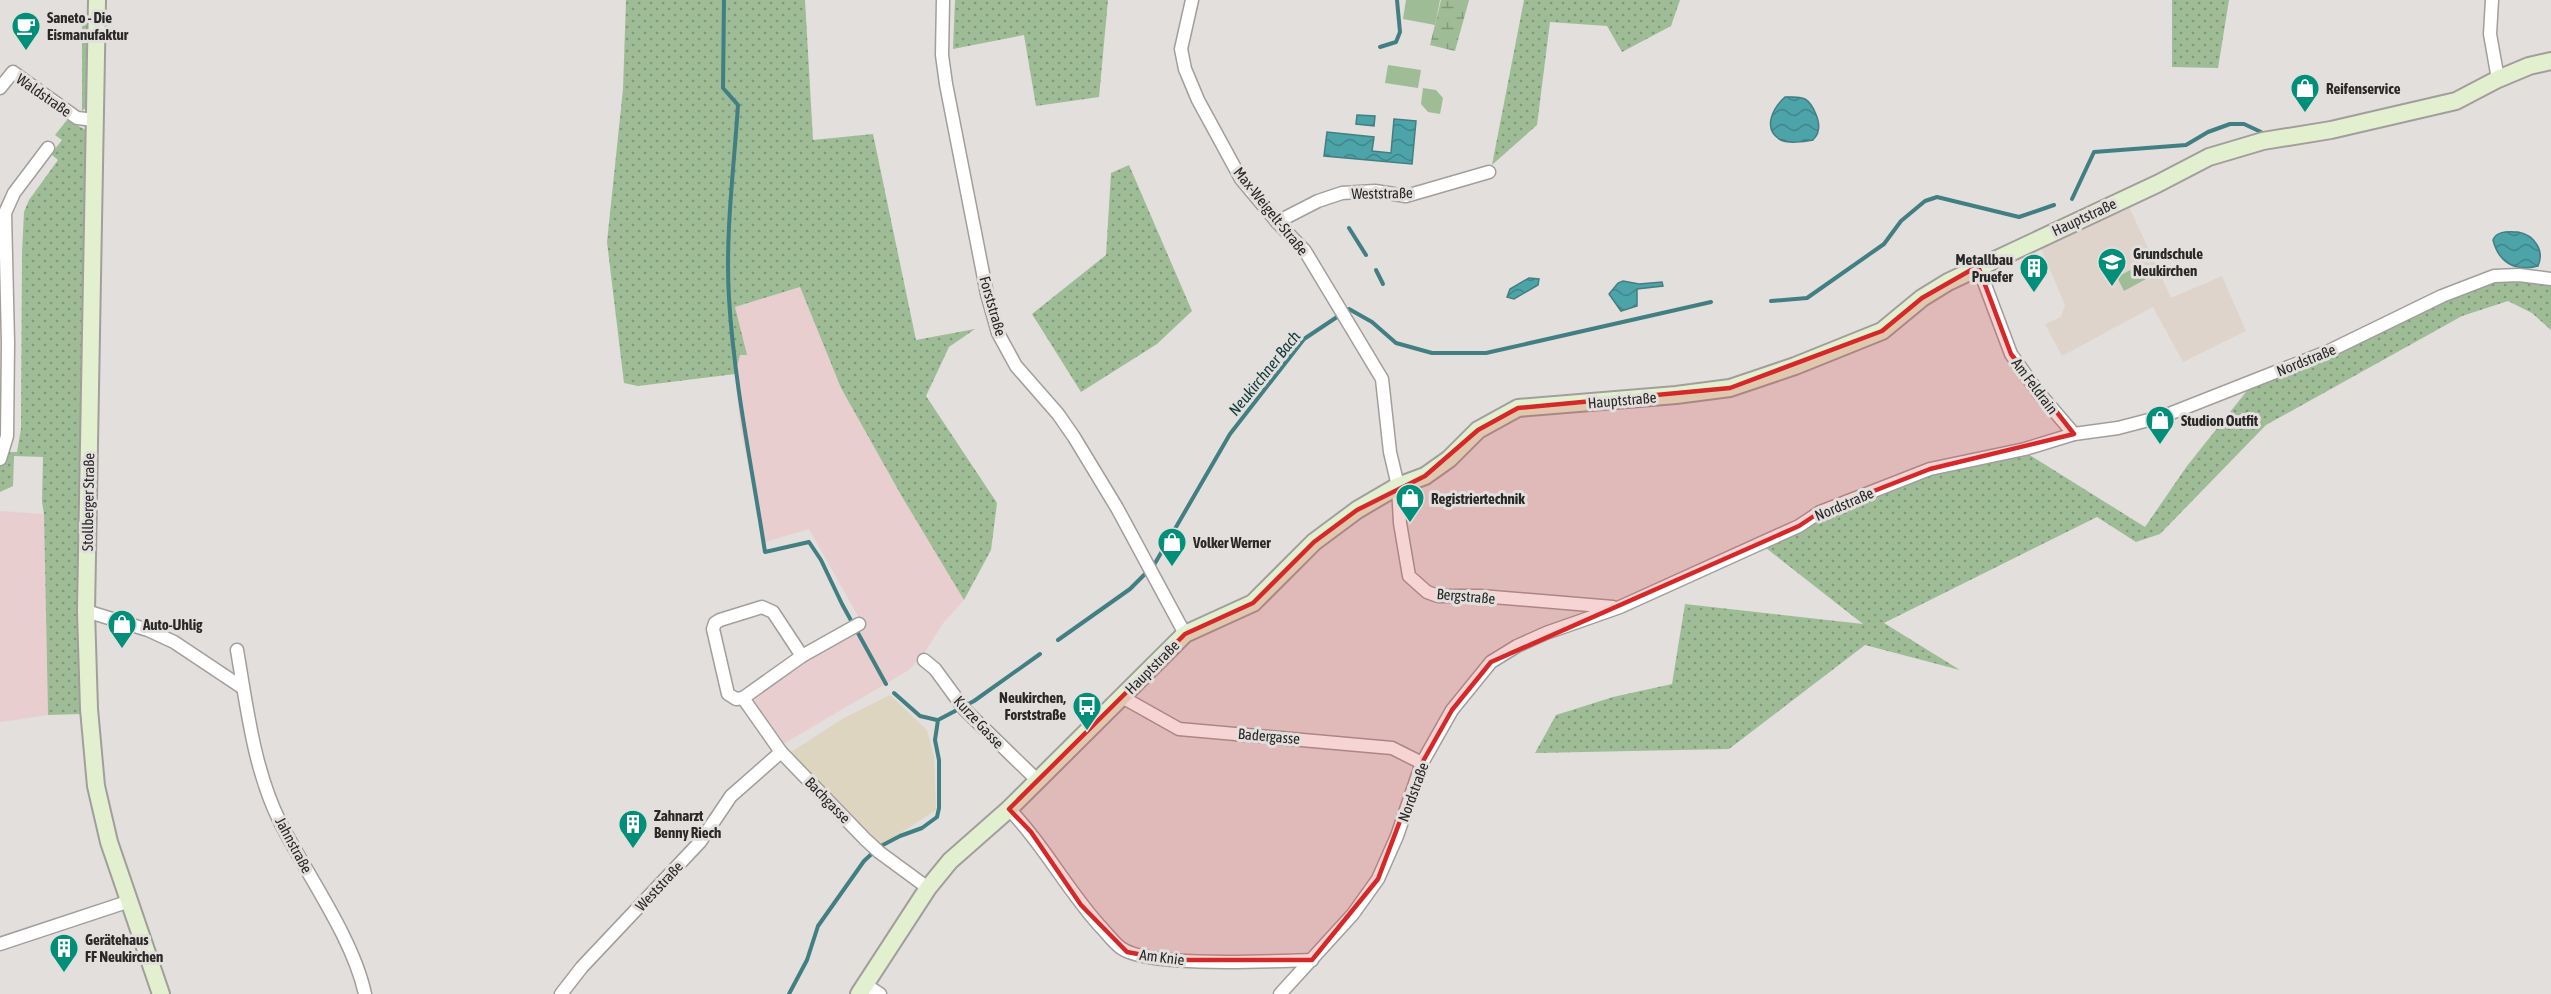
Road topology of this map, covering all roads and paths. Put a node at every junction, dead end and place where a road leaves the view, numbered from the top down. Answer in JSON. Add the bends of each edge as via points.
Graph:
{"nodes":[{"id":1,"x":97,"y":0,"type":"edge"},
{"id":2,"x":943,"y":0,"type":"edge"},
{"id":3,"x":1192,"y":0,"type":"edge"},
{"id":4,"x":2492,"y":0,"type":"edge"},
{"id":5,"x":2551,"y":61,"type":"edge"},
{"id":6,"x":2498,"y":79,"type":"junction"},
{"id":7,"x":0,"y":88,"type":"edge"},
{"id":8,"x":95,"y":120,"type":"junction"},
{"id":9,"x":48,"y":148,"type":"dead end"},
{"id":10,"x":1489,"y":172,"type":"dead end"},
{"id":11,"x":3,"y":212,"type":"edge"},
{"id":12,"x":1277,"y":222,"type":"junction"},
{"id":13,"x":1978,"y":266,"type":"junction"},
{"id":14,"x":2551,"y":279,"type":"edge"},
{"id":15,"x":2074,"y":434,"type":"junction"},
{"id":16,"x":0,"y":459,"type":"edge"},
{"id":17,"x":1398,"y":486,"type":"junction"},
{"id":18,"x":1620,"y":607,"type":"junction"},
{"id":19,"x":86,"y":611,"type":"junction"},
{"id":20,"x":859,"y":624,"type":"dead end"},
{"id":21,"x":1185,"y":634,"type":"junction"},
{"id":22,"x":237,"y":650,"type":"dead end"},
{"id":23,"x":802,"y":656,"type":"junction"},
{"id":24,"x":924,"y":660,"type":"dead end"},
{"id":25,"x":243,"y":688,"type":"junction"},
{"id":26,"x":1122,"y":697,"type":"junction"},
{"id":27,"x":743,"y":698,"type":"junction"},
{"id":28,"x":781,"y":752,"type":"junction"},
{"id":29,"x":1422,"y":763,"type":"junction"},
{"id":30,"x":1038,"y":781,"type":"junction"},
{"id":31,"x":1009,"y":809,"type":"junction"},
{"id":32,"x":928,"y":888,"type":"junction"},
{"id":33,"x":130,"y":901,"type":"junction"},
{"id":34,"x":0,"y":944,"type":"edge"},
{"id":35,"x":1312,"y":960,"type":"junction"},
{"id":36,"x":868,"y":991,"type":"edge"},
{"id":37,"x":161,"y":994,"type":"edge"},
{"id":38,"x":365,"y":994,"type":"edge"},
{"id":39,"x":561,"y":994,"type":"edge"},
{"id":40,"x":1280,"y":994,"type":"edge"}],
"edges":[{"from":1,"to":8,"type":"street","name":"Stollberger Straße"},
{"from":2,"to":21,"type":"street","name":"Forststraße","via":[[946,84],[998,333],[1016,366],[1066,425],[1117,508]]},
{"from":3,"to":12,"type":"street","name":"Max-Weigelt-Straße","via":[[1181,49],[1185,69],[1241,179]]},
{"from":4,"to":6,"type":"street","via":[[2490,34]]},
{"from":5,"to":6,"type":"street","name":"Hauptstraße"},
{"from":6,"to":13,"type":"street","name":"Hauptstraße","via":[[2456,101],[2331,130],[2263,141],[2209,157]]},
{"from":7,"to":8,"type":"street","name":"Waldstraße","via":[[13,72],[76,118]]},
{"from":8,"to":19,"type":"street","name":"Stollberger Straße"},
{"from":9,"to":11,"type":"street"},
{"from":10,"to":12,"type":"street","name":"Weststraße","via":[[1406,196],[1376,191],[1342,194],[1318,201]]},
{"from":11,"to":16,"type":"street","via":[[7,236],[8,436]]},
{"from":12,"to":17,"type":"street","name":"Max-Weigelt-Straße","via":[[1305,251],[1382,379],[1390,453]]},
{"from":13,"to":15,"type":"street","name":"Am Feldrain","via":[[2011,354]]},
{"from":13,"to":17,"type":"street","name":"Hauptstraße","via":[[1922,298],[1882,330],[1730,388],[1518,408],[1478,430],[1425,476]]},
{"from":14,"to":15,"type":"street","name":"Nordstraße","via":[[2494,276],[2442,296],[2329,351],[2208,400],[2118,428]]},
{"from":15,"to":18,"type":"street","name":"Nordstraße","via":[[2025,449],[1930,469],[1820,512],[1799,526]]},
{"from":17,"to":18,"type":"street","name":"Bergstraße","via":[[1409,576],[1427,592],[1438,596]]},
{"from":17,"to":21,"type":"street","name":"Hauptstraße","via":[[1314,542],[1253,603]]},
{"from":18,"to":29,"type":"street","name":"Nordstraße","via":[[1546,633],[1491,662],[1452,710]]},
{"from":19,"to":25,"type":"street","via":[[174,642]]},
{"from":19,"to":33,"type":"street","name":"Stollberger Straße","via":[[96,786],[109,842]]},
{"from":20,"to":23,"type":"street"},
{"from":21,"to":26,"type":"street","name":"Hauptstraße"},
{"from":22,"to":25,"type":"street","name":"Jahnstraße"},
{"from":23,"to":27,"type":"street"},
{"from":23,"to":27,"type":"street","name":"Bachgasse","via":[[767,608],[720,620],[713,629],[728,694]]},
{"from":24,"to":30,"type":"street","name":"Kurze Gasse","via":[[963,707]]},
{"from":25,"to":38,"type":"street","name":"Jahnstraße","via":[[265,787],[350,952]]},
{"from":26,"to":29,"type":"street","name":"Badergasse","via":[[1179,729],[1392,748]]},
{"from":26,"to":30,"type":"street","name":"Hauptstraße"},
{"from":27,"to":28,"type":"street","name":"Bachgasse"},
{"from":28,"to":32,"type":"street","name":"Bachgasse","via":[[877,850]]},
{"from":28,"to":39,"type":"street","name":"Weststraße","via":[[731,796],[700,842]]},
{"from":29,"to":35,"type":"street","name":"Nordstraße","via":[[1378,879]]},
{"from":30,"to":31,"type":"street","name":"Hauptstraße"},
{"from":31,"to":32,"type":"street","name":"Hauptstraße","via":[[950,861]]},
{"from":31,"to":35,"type":"street","name":"Am Knie","via":[[1031,832],[1081,905],[1127,952],[1170,960]]},
{"from":32,"to":36,"type":"street","name":"Hauptstraße"},
{"from":33,"to":34,"type":"street"},
{"from":33,"to":37,"type":"street","name":"Stollberger Straße"},
{"from":35,"to":40,"type":"street","name":"Nordstraße"}]}
